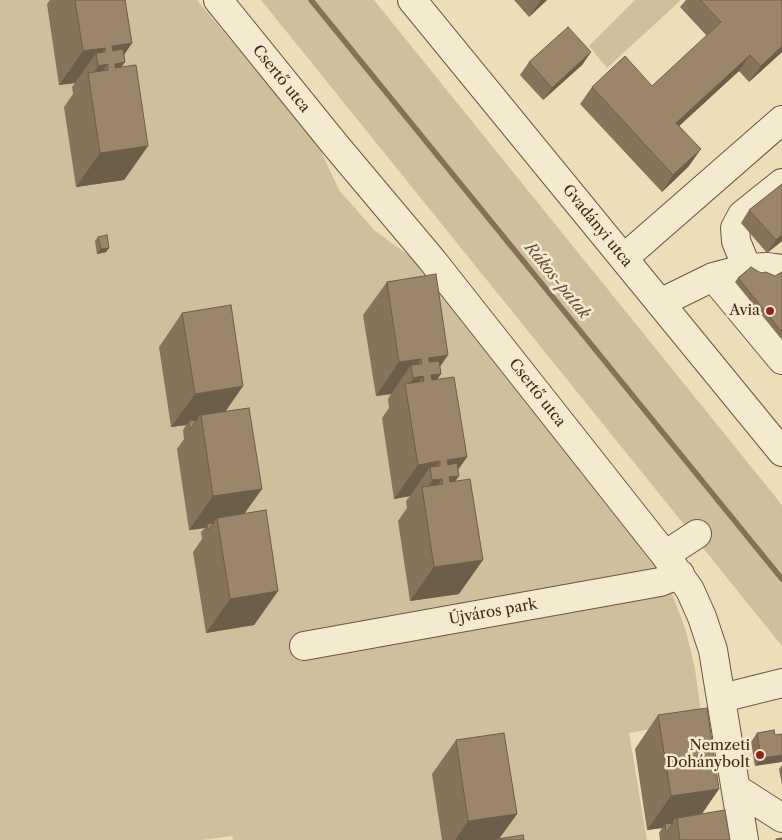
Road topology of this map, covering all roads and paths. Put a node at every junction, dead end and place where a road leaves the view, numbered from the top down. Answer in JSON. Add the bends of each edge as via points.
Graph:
{"nodes":[{"id":1,"x":218,"y":0,"type":"edge"},
{"id":2,"x":412,"y":0,"type":"edge"},
{"id":3,"x":782,"y":120,"type":"edge"},
{"id":4,"x":782,"y":183,"type":"edge"},
{"id":5,"x":624,"y":258,"type":"junction"},
{"id":6,"x":748,"y":268,"type":"junction"},
{"id":7,"x":782,"y":269,"type":"edge"},
{"id":8,"x":713,"y":277,"type":"junction"},
{"id":9,"x":660,"y":303,"type":"junction"},
{"id":10,"x":782,"y":360,"type":"edge"},
{"id":11,"x":773,"y":424,"type":"edge"},
{"id":12,"x":782,"y":452,"type":"edge"},
{"id":13,"x":697,"y":534,"type":"dead end"},
{"id":14,"x":672,"y":564,"type":"junction"},
{"id":15,"x":304,"y":646,"type":"dead end"},
{"id":16,"x":782,"y":683,"type":"edge"},
{"id":17,"x":722,"y":698,"type":"junction"},
{"id":18,"x":737,"y":789,"type":"junction"},
{"id":19,"x":782,"y":818,"type":"edge"},
{"id":20,"x":744,"y":840,"type":"edge"}],
"edges":[{"from":1,"to":14,"type":"street","name":"Csertő utca","via":[[432,260]]},
{"from":2,"to":5,"type":"street","name":"Gvadányi utca"},
{"from":3,"to":5,"type":"street"},
{"from":4,"to":6,"type":"street","via":[[742,215],[735,228],[736,241]]},
{"from":5,"to":9,"type":"street","name":"Gvadányi utca"},
{"from":6,"to":7,"type":"street"},
{"from":6,"to":8,"type":"street"},
{"from":8,"to":9,"type":"street"},
{"from":8,"to":10,"type":"street","via":[[760,324]]},
{"from":9,"to":11,"type":"street","name":"Gvadányi utca"},
{"from":11,"to":12,"type":"street","name":"Gvadányi utca"},
{"from":13,"to":14,"type":"street","name":"Újváros park"},
{"from":14,"to":15,"type":"street","name":"Újváros park","via":[[660,582]]},
{"from":14,"to":17,"type":"street","name":"Csertő utca","via":[[690,590],[702,617],[713,650]]},
{"from":16,"to":17,"type":"street"},
{"from":17,"to":18,"type":"street","name":"Csertő utca"},
{"from":18,"to":19,"type":"street"},
{"from":18,"to":20,"type":"street","name":"Csertő utca"}]}
